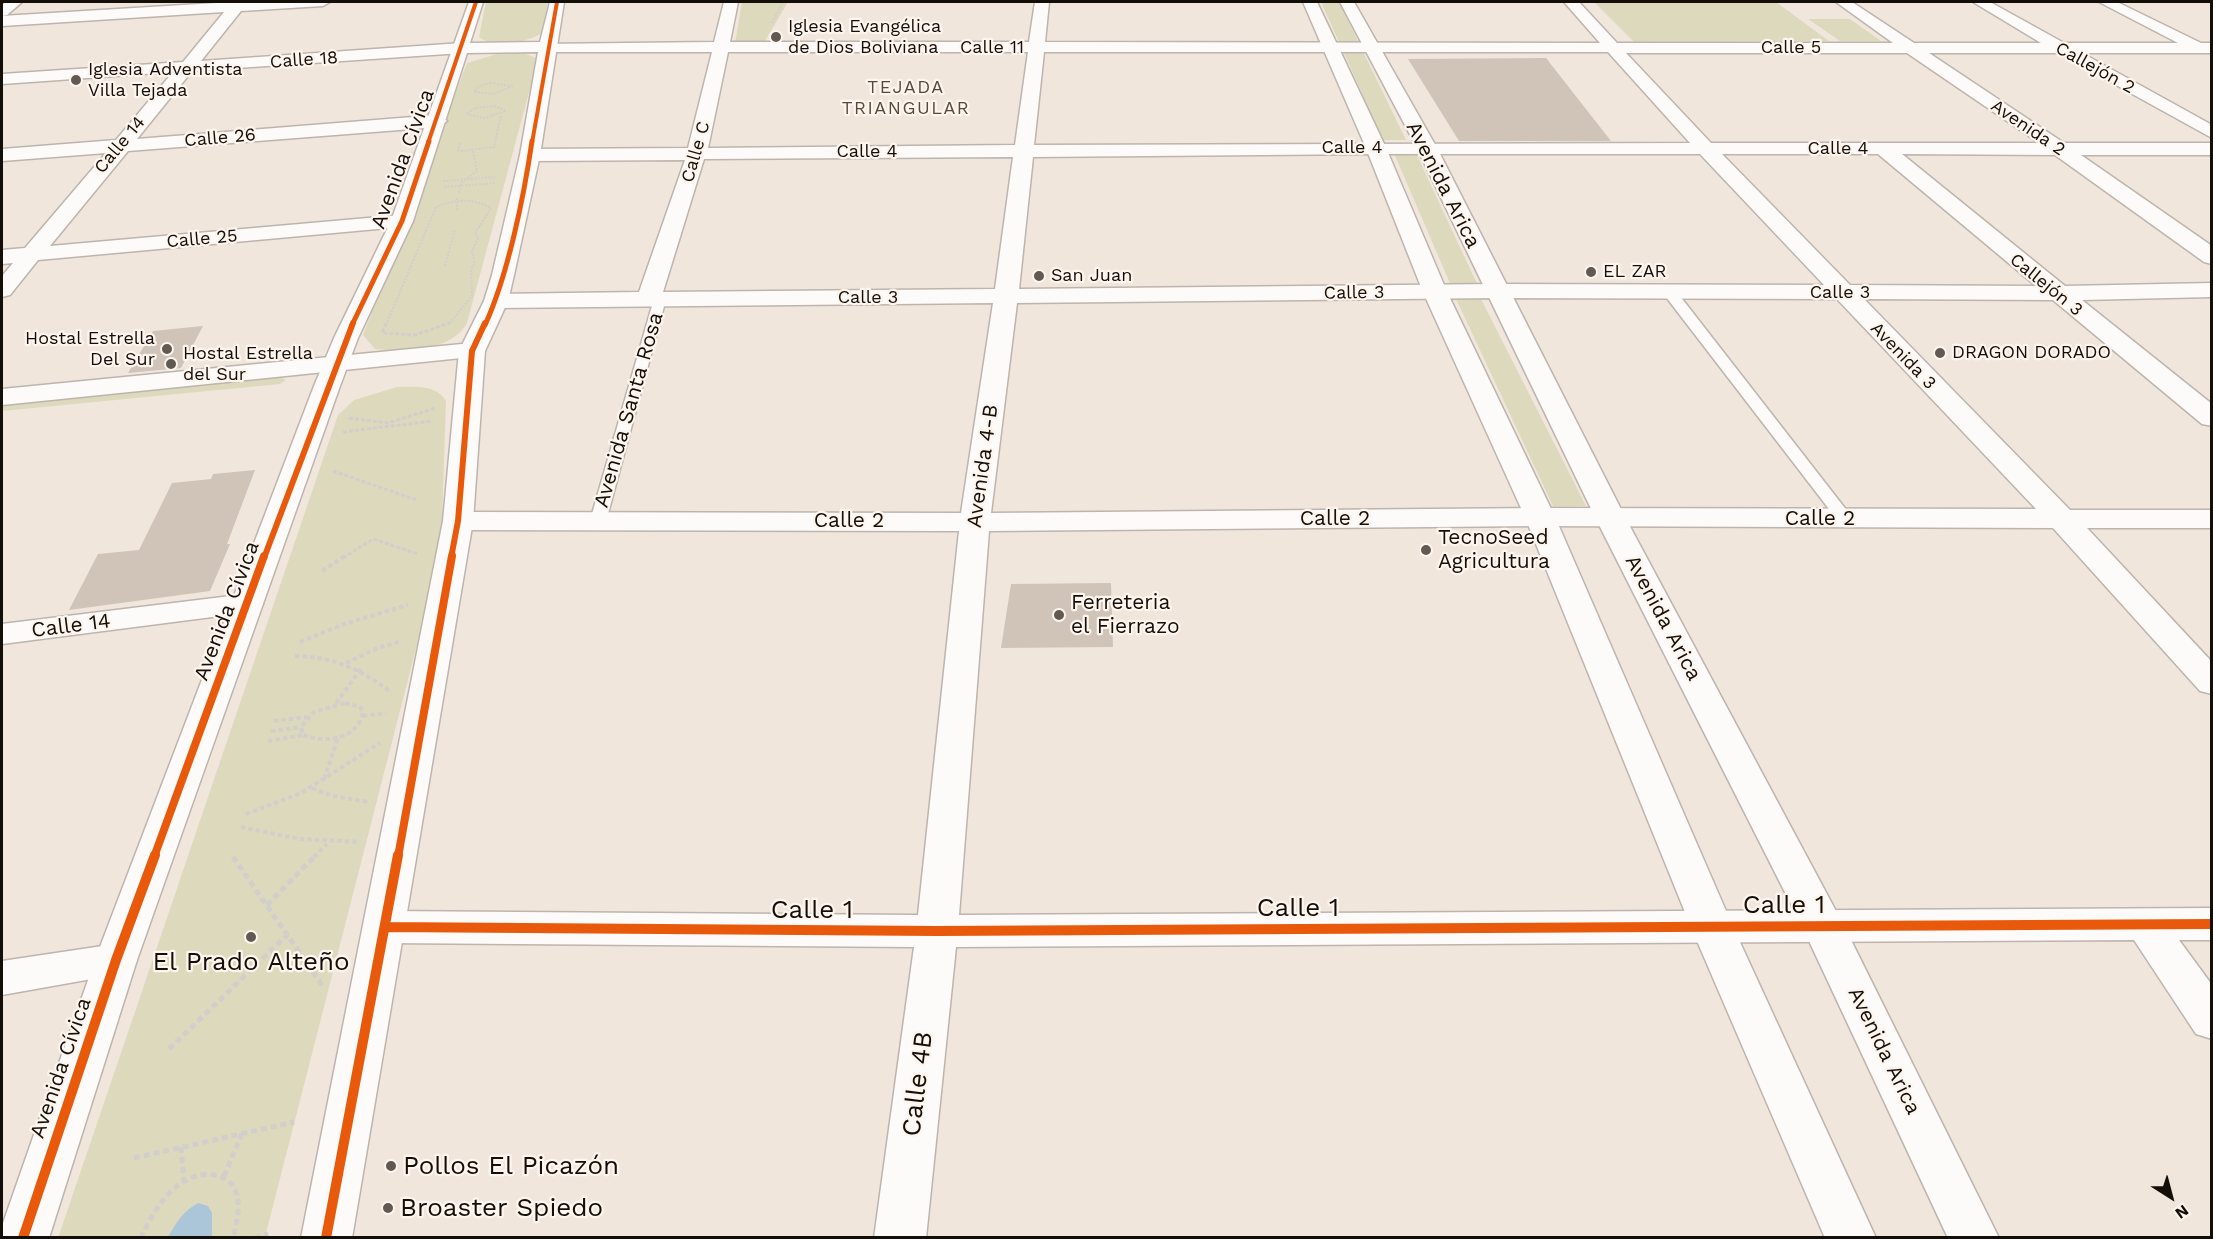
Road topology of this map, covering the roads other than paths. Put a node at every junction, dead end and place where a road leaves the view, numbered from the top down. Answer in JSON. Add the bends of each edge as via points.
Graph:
{"nodes":[{"id":1,"x":15,"y":2,"type":"edge"},
{"id":2,"x":323,"y":2,"type":"edge"},
{"id":3,"x":476,"y":2,"type":"edge"},
{"id":4,"x":557,"y":2,"type":"edge"},
{"id":5,"x":731,"y":2,"type":"edge"},
{"id":6,"x":1042,"y":2,"type":"edge"},
{"id":7,"x":1310,"y":2,"type":"edge"},
{"id":8,"x":1347,"y":2,"type":"edge"},
{"id":9,"x":1571,"y":2,"type":"edge"},
{"id":10,"x":1843,"y":2,"type":"edge"},
{"id":11,"x":1980,"y":2,"type":"edge"},
{"id":12,"x":2106,"y":2,"type":"edge"},
{"id":13,"x":239,"y":4,"type":"edge"},
{"id":14,"x":2,"y":12,"type":"edge"},
{"id":15,"x":2,"y":21,"type":"edge"},
{"id":16,"x":546,"y":47,"type":"junction"},
{"id":17,"x":1911,"y":47,"type":"junction"},
{"id":18,"x":462,"y":48,"type":"junction"},
{"id":19,"x":722,"y":48,"type":"junction"},
{"id":20,"x":1034,"y":48,"type":"junction"},
{"id":21,"x":1330,"y":48,"type":"junction"},
{"id":22,"x":2060,"y":48,"type":"junction"},
{"id":23,"x":1371,"y":49,"type":"junction"},
{"id":24,"x":1616,"y":49,"type":"junction"},
{"id":25,"x":2208,"y":50,"type":"edge"},
{"id":26,"x":184,"y":68,"type":"junction"},
{"id":27,"x":2,"y":79,"type":"edge"},
{"id":28,"x":438,"y":121,"type":"junction"},
{"id":29,"x":2211,"y":133,"type":"edge"},
{"id":30,"x":118,"y":146,"type":"junction"},
{"id":31,"x":1377,"y":148,"type":"junction"},
{"id":32,"x":1427,"y":148,"type":"junction"},
{"id":33,"x":1705,"y":148,"type":"junction"},
{"id":34,"x":1883,"y":149,"type":"junction"},
{"id":35,"x":2060,"y":149,"type":"junction"},
{"id":36,"x":2211,"y":149,"type":"edge"},
{"id":37,"x":1024,"y":151,"type":"junction"},
{"id":38,"x":697,"y":152,"type":"junction"},
{"id":39,"x":2,"y":154,"type":"edge"},
{"id":40,"x":530,"y":155,"type":"junction"},
{"id":41,"x":402,"y":221,"type":"junction"},
{"id":42,"x":31,"y":254,"type":"junction"},
{"id":43,"x":2,"y":257,"type":"edge"},
{"id":44,"x":2211,"y":257,"type":"edge"},
{"id":45,"x":2,"y":290,"type":"edge"},
{"id":46,"x":2211,"y":290,"type":"edge"},
{"id":47,"x":1496,"y":291,"type":"junction"},
{"id":48,"x":1435,"y":292,"type":"junction"},
{"id":49,"x":1841,"y":293,"type":"junction"},
{"id":50,"x":2056,"y":293,"type":"junction"},
{"id":51,"x":1671,"y":294,"type":"junction"},
{"id":52,"x":1006,"y":296,"type":"junction"},
{"id":53,"x":655,"y":299,"type":"junction"},
{"id":54,"x":496,"y":301,"type":"junction"},
{"id":55,"x":471,"y":361,"type":"junction"},
{"id":56,"x":332,"y":375,"type":"junction"},
{"id":57,"x":2,"y":397,"type":"edge"},
{"id":58,"x":2211,"y":418,"type":"edge"},
{"id":59,"x":2,"y":419,"type":"edge"},
{"id":60,"x":1540,"y":517,"type":"junction"},
{"id":61,"x":1611,"y":519,"type":"junction"},
{"id":62,"x":1845,"y":519,"type":"junction"},
{"id":63,"x":2062,"y":519,"type":"junction"},
{"id":64,"x":2211,"y":519,"type":"edge"},
{"id":65,"x":458,"y":521,"type":"junction"},
{"id":66,"x":597,"y":521,"type":"junction"},
{"id":67,"x":975,"y":522,"type":"junction"},
{"id":68,"x":247,"y":604,"type":"junction"},
{"id":69,"x":2,"y":634,"type":"edge"},
{"id":70,"x":2211,"y":683,"type":"edge"},
{"id":71,"x":2145,"y":924,"type":"junction"},
{"id":72,"x":2211,"y":924,"type":"edge"},
{"id":73,"x":1823,"y":926,"type":"junction"},
{"id":74,"x":385,"y":927,"type":"junction"},
{"id":75,"x":1712,"y":927,"type":"junction"},
{"id":76,"x":937,"y":931,"type":"junction"},
{"id":77,"x":116,"y":960,"type":"junction"},
{"id":78,"x":2,"y":978,"type":"edge"},
{"id":79,"x":2211,"y":1021,"type":"edge"},
{"id":80,"x":22,"y":1238,"type":"edge"},
{"id":81,"x":326,"y":1238,"type":"edge"},
{"id":82,"x":900,"y":1238,"type":"edge"},
{"id":83,"x":1851,"y":1238,"type":"edge"},
{"id":84,"x":1974,"y":1238,"type":"edge"}],
"edges":[{"from":1,"to":14,"type":"street"},
{"from":2,"to":13,"type":"street"},
{"from":3,"to":18,"type":"street","name":"Avenida Cívica"},
{"from":4,"to":16,"type":"street"},
{"from":5,"to":19,"type":"street","name":"Calle C"},
{"from":6,"to":20,"type":"street","name":"Avenida 4-B"},
{"from":7,"to":21,"type":"street","name":"Avenida Arica"},
{"from":8,"to":23,"type":"street","name":"Avenida Arica"},
{"from":9,"to":24,"type":"street","name":"Avenida 3"},
{"from":10,"to":17,"type":"street","name":"Avenida 2"},
{"from":11,"to":22,"type":"street","name":"Callejón 2"},
{"from":12,"to":25,"type":"street"},
{"from":13,"to":15,"type":"street"},
{"from":13,"to":26,"type":"street","name":"Calle 14"},
{"from":16,"to":18,"type":"street","name":"Calle 18"},
{"from":16,"to":19,"type":"street","name":"Calle 11"},
{"from":16,"to":40,"type":"street"},
{"from":17,"to":22,"type":"street","name":"Calle 5"},
{"from":17,"to":24,"type":"street","name":"Calle 5"},
{"from":17,"to":35,"type":"street","name":"Avenida 2"},
{"from":18,"to":26,"type":"street","name":"Calle 18"},
{"from":18,"to":28,"type":"street","name":"Avenida Cívica"},
{"from":19,"to":20,"type":"street","name":"Calle 11"},
{"from":19,"to":38,"type":"street","name":"Calle C"},
{"from":20,"to":21,"type":"street","name":"Calle 11"},
{"from":20,"to":37,"type":"street","name":"Avenida 4-B"},
{"from":21,"to":23,"type":"street","name":"Calle 11"},
{"from":21,"to":31,"type":"street","name":"Avenida Arica"},
{"from":22,"to":25,"type":"street","name":"Calle 5"},
{"from":22,"to":29,"type":"street","name":"Callejón 2"},
{"from":23,"to":24,"type":"street","name":"Calle 5"},
{"from":23,"to":32,"type":"street","name":"Avenida Arica"},
{"from":24,"to":33,"type":"street","name":"Avenida 3"},
{"from":26,"to":27,"type":"street","name":"Calle 18"},
{"from":26,"to":30,"type":"street","name":"Calle 14"},
{"from":28,"to":30,"type":"street","name":"Calle 26"},
{"from":28,"to":41,"type":"street","name":"Avenida Cívica"},
{"from":30,"to":39,"type":"street","name":"Calle 26"},
{"from":30,"to":42,"type":"street","name":"Calle 14"},
{"from":31,"to":32,"type":"street","name":"Calle 4"},
{"from":31,"to":37,"type":"street","name":"Calle 4"},
{"from":31,"to":48,"type":"street","name":"Avenida Arica"},
{"from":32,"to":33,"type":"street","name":"Calle 4"},
{"from":32,"to":47,"type":"street","name":"Avenida Arica"},
{"from":33,"to":34,"type":"street","name":"Calle 4"},
{"from":33,"to":49,"type":"street","name":"Avenida 3"},
{"from":34,"to":35,"type":"street","name":"Calle 4"},
{"from":34,"to":50,"type":"street","name":"Callejón 3"},
{"from":35,"to":36,"type":"street","name":"Calle 4"},
{"from":35,"to":44,"type":"street","name":"Avenida 2"},
{"from":37,"to":38,"type":"street","name":"Calle 4"},
{"from":37,"to":52,"type":"street","name":"Avenida 4-B"},
{"from":38,"to":40,"type":"street","name":"Calle 4"},
{"from":38,"to":53,"type":"street","name":"Calle C"},
{"from":40,"to":54,"type":"street"},
{"from":41,"to":42,"type":"street","name":"Calle 25"},
{"from":41,"to":56,"type":"street","name":"Avenida Cívica"},
{"from":42,"to":43,"type":"street","name":"Calle 25"},
{"from":42,"to":45,"type":"street","name":"Calle 14"},
{"from":46,"to":50,"type":"street","name":"Calle 3"},
{"from":47,"to":48,"type":"street","name":"Calle 3"},
{"from":47,"to":51,"type":"street","name":"Calle 3"},
{"from":47,"to":61,"type":"street","name":"Avenida Arica"},
{"from":48,"to":52,"type":"street","name":"Calle 3"},
{"from":48,"to":60,"type":"street","name":"Avenida Arica"},
{"from":49,"to":50,"type":"street","name":"Calle 3"},
{"from":49,"to":51,"type":"street","name":"Calle 3"},
{"from":49,"to":63,"type":"street","name":"Avenida 3"},
{"from":50,"to":58,"type":"street","name":"Callejón 3"},
{"from":51,"to":62,"type":"lane"},
{"from":52,"to":53,"type":"street","name":"Calle 3"},
{"from":52,"to":67,"type":"street","name":"Avenida 4-B"},
{"from":53,"to":54,"type":"street","name":"Calle 3"},
{"from":53,"to":66,"type":"lane","name":"Avenida Santa Rosa"},
{"from":54,"to":55,"type":"street"},
{"from":55,"to":56,"type":"street"},
{"from":55,"to":65,"type":"street"},
{"from":56,"to":57,"type":"street"},
{"from":56,"to":59,"type":"street"},
{"from":56,"to":68,"type":"street","name":"Avenida Cívica"},
{"from":60,"to":61,"type":"street","name":"Calle 2"},
{"from":60,"to":67,"type":"street","name":"Calle 2"},
{"from":60,"to":75,"type":"street","name":"Avenida Arica"},
{"from":61,"to":62,"type":"street","name":"Calle 2"},
{"from":61,"to":73,"type":"street","name":"Avenida Arica"},
{"from":62,"to":63,"type":"street","name":"Calle 2"},
{"from":63,"to":64,"type":"street","name":"Calle 2"},
{"from":63,"to":70,"type":"street","name":"Avenida 3"},
{"from":65,"to":66,"type":"street","name":"Calle 2"},
{"from":65,"to":74,"type":"street"},
{"from":66,"to":67,"type":"street","name":"Calle 2"},
{"from":67,"to":76,"type":"street","name":"Avenida 4-B"},
{"from":68,"to":69,"type":"street","name":"Calle 14"},
{"from":68,"to":77,"type":"street","name":"Avenida Cívica"},
{"from":71,"to":72,"type":"street","name":"Calle 1"},
{"from":71,"to":73,"type":"street","name":"Calle 1"},
{"from":71,"to":79,"type":"street"},
{"from":73,"to":75,"type":"street","name":"Calle 1"},
{"from":73,"to":84,"type":"street","name":"Avenida Arica"},
{"from":74,"to":76,"type":"street","name":"Calle 1"},
{"from":74,"to":81,"type":"street"},
{"from":75,"to":76,"type":"street","name":"Calle 1"},
{"from":75,"to":83,"type":"street","name":"Avenida Arica"},
{"from":76,"to":82,"type":"street","name":"Calle 4B"},
{"from":77,"to":78,"type":"street"},
{"from":77,"to":80,"type":"street","name":"Avenida Cívica"}]}
